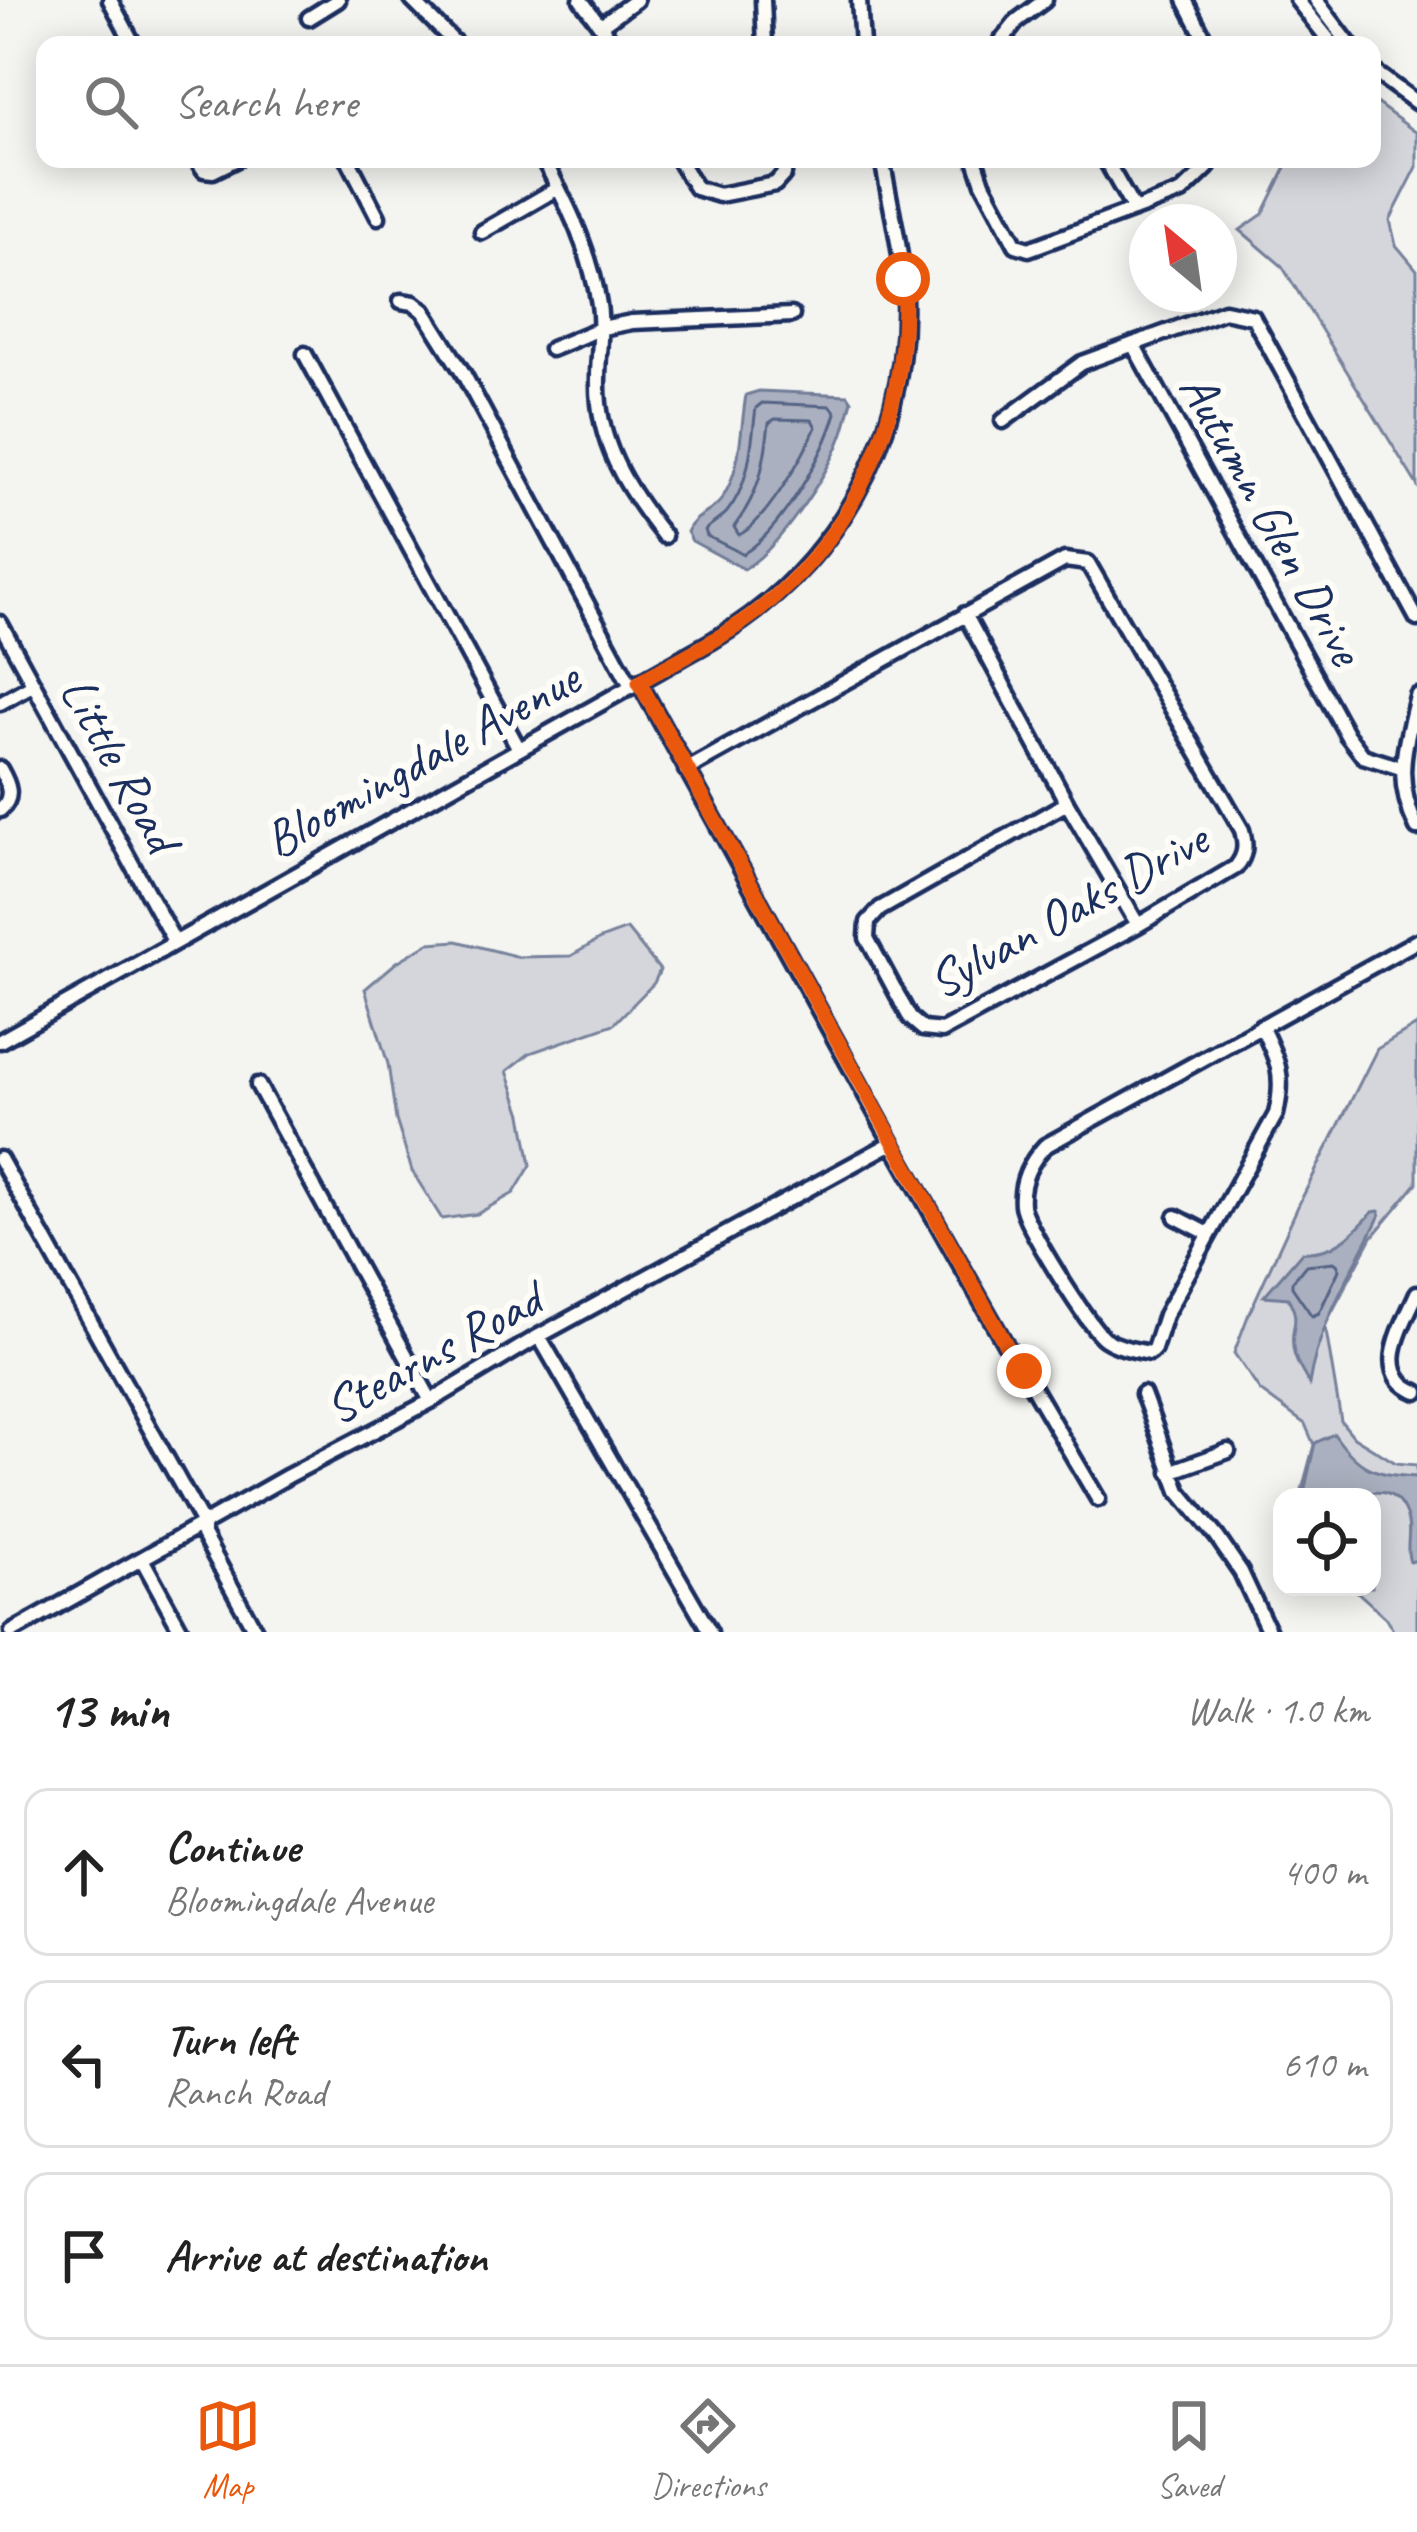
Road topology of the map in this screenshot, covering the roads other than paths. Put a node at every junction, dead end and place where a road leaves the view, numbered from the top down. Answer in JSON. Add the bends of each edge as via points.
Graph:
{"nodes":[{"id":1,"x":110,"y":0,"type":"edge"},
{"id":2,"x":338,"y":0,"type":"edge"},
{"id":3,"x":412,"y":0,"type":"edge"},
{"id":4,"x":581,"y":0,"type":"edge"},
{"id":5,"x":636,"y":0,"type":"edge"},
{"id":6,"x":763,"y":0,"type":"edge"},
{"id":7,"x":859,"y":0,"type":"edge"},
{"id":8,"x":1045,"y":0,"type":"edge"},
{"id":9,"x":1185,"y":0,"type":"edge"},
{"id":10,"x":1297,"y":0,"type":"edge"},
{"id":11,"x":1316,"y":0,"type":"edge"},
{"id":12,"x":309,"y":18,"type":"dead end"},
{"id":13,"x":601,"y":25,"type":"junction"},
{"id":14,"x":129,"y":36,"type":"edge"},
{"id":15,"x":449,"y":36,"type":"edge"},
{"id":16,"x":609,"y":36,"type":"edge"},
{"id":17,"x":764,"y":36,"type":"edge"},
{"id":18,"x":861,"y":36,"type":"edge"},
{"id":19,"x":1005,"y":36,"type":"edge"},
{"id":20,"x":1203,"y":36,"type":"edge"},
{"id":21,"x":1325,"y":36,"type":"edge"},
{"id":22,"x":1343,"y":36,"type":"edge"},
{"id":23,"x":1381,"y":77,"type":"edge"},
{"id":24,"x":1417,"y":103,"type":"edge"},
{"id":25,"x":353,"y":168,"type":"edge"},
{"id":26,"x":548,"y":168,"type":"edge"},
{"id":27,"x":684,"y":168,"type":"edge"},
{"id":28,"x":784,"y":168,"type":"edge"},
{"id":29,"x":884,"y":168,"type":"edge"},
{"id":30,"x":978,"y":168,"type":"edge"},
{"id":31,"x":1110,"y":168,"type":"edge"},
{"id":32,"x":1207,"y":168,"type":"edge"},
{"id":33,"x":558,"y":188,"type":"junction"},
{"id":34,"x":1131,"y":204,"type":"edge"},
{"id":35,"x":1150,"y":204,"type":"edge"},
{"id":36,"x":1129,"y":212,"type":"edge"},
{"id":37,"x":378,"y":217,"type":"dead end"},
{"id":38,"x":482,"y":232,"type":"dead end"},
{"id":39,"x":401,"y":301,"type":"dead end"},
{"id":40,"x":792,"y":315,"type":"dead end"},
{"id":41,"x":602,"y":328,"type":"junction"},
{"id":42,"x":1133,"y":344,"type":"junction"},
{"id":43,"x":551,"y":349,"type":"dead end"},
{"id":44,"x":305,"y":354,"type":"dead end"},
{"id":45,"x":1003,"y":422,"type":"dead end"},
{"id":46,"x":664,"y":536,"type":"dead end"},
{"id":47,"x":965,"y":614,"type":"junction"},
{"id":48,"x":1417,"y":620,"type":"edge"},
{"id":49,"x":0,"y":622,"type":"edge"},
{"id":50,"x":34,"y":684,"type":"junction"},
{"id":51,"x":635,"y":684,"type":"junction"},
{"id":52,"x":1417,"y":696,"type":"edge"},
{"id":53,"x":0,"y":703,"type":"edge"},
{"id":54,"x":519,"y":748,"type":"junction"},
{"id":55,"x":1401,"y":768,"type":"junction"},
{"id":56,"x":0,"y":769,"type":"edge"},
{"id":57,"x":686,"y":770,"type":"junction"},
{"id":58,"x":1067,"y":803,"type":"junction"},
{"id":59,"x":0,"y":810,"type":"edge"},
{"id":60,"x":1417,"y":828,"type":"edge"},
{"id":61,"x":1138,"y":925,"type":"junction"},
{"id":62,"x":174,"y":941,"type":"junction"},
{"id":63,"x":1417,"y":941,"type":"edge"},
{"id":64,"x":1261,"y":1026,"type":"junction"},
{"id":65,"x":0,"y":1041,"type":"edge"},
{"id":66,"x":258,"y":1085,"type":"dead end"},
{"id":67,"x":892,"y":1143,"type":"junction"},
{"id":68,"x":0,"y":1159,"type":"edge"},
{"id":69,"x":1176,"y":1217,"type":"dead end"},
{"id":70,"x":1209,"y":1234,"type":"junction"},
{"id":71,"x":1417,"y":1293,"type":"edge"},
{"id":72,"x":538,"y":1336,"type":"junction"},
{"id":73,"x":1417,"y":1392,"type":"edge"},
{"id":74,"x":1143,"y":1394,"type":"dead end"},
{"id":75,"x":431,"y":1401,"type":"junction"},
{"id":76,"x":1228,"y":1451,"type":"dead end"},
{"id":77,"x":1169,"y":1472,"type":"junction"},
{"id":78,"x":1098,"y":1499,"type":"dead end"},
{"id":79,"x":203,"y":1524,"type":"junction"},
{"id":80,"x":142,"y":1559,"type":"junction"},
{"id":81,"x":12,"y":1632,"type":"edge"},
{"id":82,"x":182,"y":1632,"type":"edge"},
{"id":83,"x":256,"y":1632,"type":"edge"},
{"id":84,"x":710,"y":1632,"type":"edge"},
{"id":85,"x":1269,"y":1632,"type":"edge"}],
"edges":[{"from":1,"to":14,"type":"street"},
{"from":2,"to":12,"type":"street"},
{"from":3,"to":15,"type":"street"},
{"from":4,"to":13,"type":"street"},
{"from":5,"to":13,"type":"street"},
{"from":6,"to":17,"type":"street"},
{"from":7,"to":18,"type":"street"},
{"from":8,"to":19,"type":"street"},
{"from":9,"to":20,"type":"street"},
{"from":10,"to":21,"type":"street"},
{"from":11,"to":22,"type":"street"},
{"from":13,"to":16,"type":"street"},
{"from":23,"to":24,"type":"street"},
{"from":25,"to":37,"type":"street"},
{"from":26,"to":33,"type":"street"},
{"from":27,"to":28,"type":"street","via":[[696,188],[718,195],[775,184]]},
{"from":29,"to":51,"type":"street","name":"Bloomingdale Avenue","via":[[904,329],[894,400],[869,471],[822,548],[777,595]]},
{"from":30,"to":36,"type":"street","via":[[1016,245],[1028,249]]},
{"from":31,"to":34,"type":"street"},
{"from":32,"to":35,"type":"street","via":[[1182,192]]},
{"from":33,"to":38,"type":"street"},
{"from":33,"to":41,"type":"street","via":[[592,270]]},
{"from":39,"to":51,"type":"street","via":[[424,311],[463,373]]},
{"from":40,"to":41,"type":"street"},
{"from":41,"to":43,"type":"street"},
{"from":41,"to":46,"type":"street","via":[[597,380],[609,450]]},
{"from":42,"to":45,"type":"street","via":[[1082,363]]},
{"from":42,"to":48,"type":"street","via":[[1224,311],[1253,316]]},
{"from":42,"to":55,"type":"street","name":"Autumn Glen Drive","via":[[1347,735],[1363,756]]},
{"from":44,"to":54,"type":"street"},
{"from":47,"to":57,"type":"street","name":"Sylvan Oaks Drive"},
{"from":47,"to":58,"type":"street"},
{"from":47,"to":61,"type":"street","name":"Sylvan Oaks Drive","via":[[1065,560],[1088,563],[1242,830],[1246,844],[1236,868]]},
{"from":49,"to":50,"type":"street","name":"Little Road"},
{"from":50,"to":53,"type":"street"},
{"from":50,"to":62,"type":"street","name":"Little Road"},
{"from":51,"to":54,"type":"street","name":"Bloomingdale Avenue"},
{"from":51,"to":57,"type":"street"},
{"from":52,"to":55,"type":"street"},
{"from":54,"to":62,"type":"street","name":"Bloomingdale Avenue"},
{"from":55,"to":60,"type":"street"},
{"from":56,"to":59,"type":"street","via":[[9,796]]},
{"from":57,"to":67,"type":"street"},
{"from":58,"to":61,"type":"street"},
{"from":58,"to":61,"type":"street","name":"Sylvan Oaks Drive","via":[[868,922],[867,938],[910,1018],[942,1031]]},
{"from":62,"to":65,"type":"street","name":"Bloomingdale Avenue"},
{"from":63,"to":64,"type":"street"},
{"from":64,"to":70,"type":"street","via":[[1282,1076],[1276,1114]]},
{"from":64,"to":70,"type":"street","via":[[1045,1147],[1029,1164],[1022,1207],[1088,1322],[1125,1348],[1154,1348]]},
{"from":66,"to":75,"type":"street"},
{"from":67,"to":72,"type":"street","name":"Stearns Road"},
{"from":67,"to":78,"type":"street"},
{"from":68,"to":79,"type":"street"},
{"from":69,"to":70,"type":"street"},
{"from":71,"to":73,"type":"street","via":[[1392,1351],[1406,1388]]},
{"from":72,"to":75,"type":"street","name":"Stearns Road"},
{"from":72,"to":84,"type":"street"},
{"from":74,"to":77,"type":"street"},
{"from":75,"to":79,"type":"street","name":"Stearns Road"},
{"from":76,"to":77,"type":"street"},
{"from":77,"to":85,"type":"street","via":[[1240,1572]]},
{"from":79,"to":80,"type":"street","name":"Stearns Road"},
{"from":79,"to":83,"type":"street"},
{"from":80,"to":81,"type":"street","name":"Stearns Road"},
{"from":80,"to":82,"type":"street"}]}
